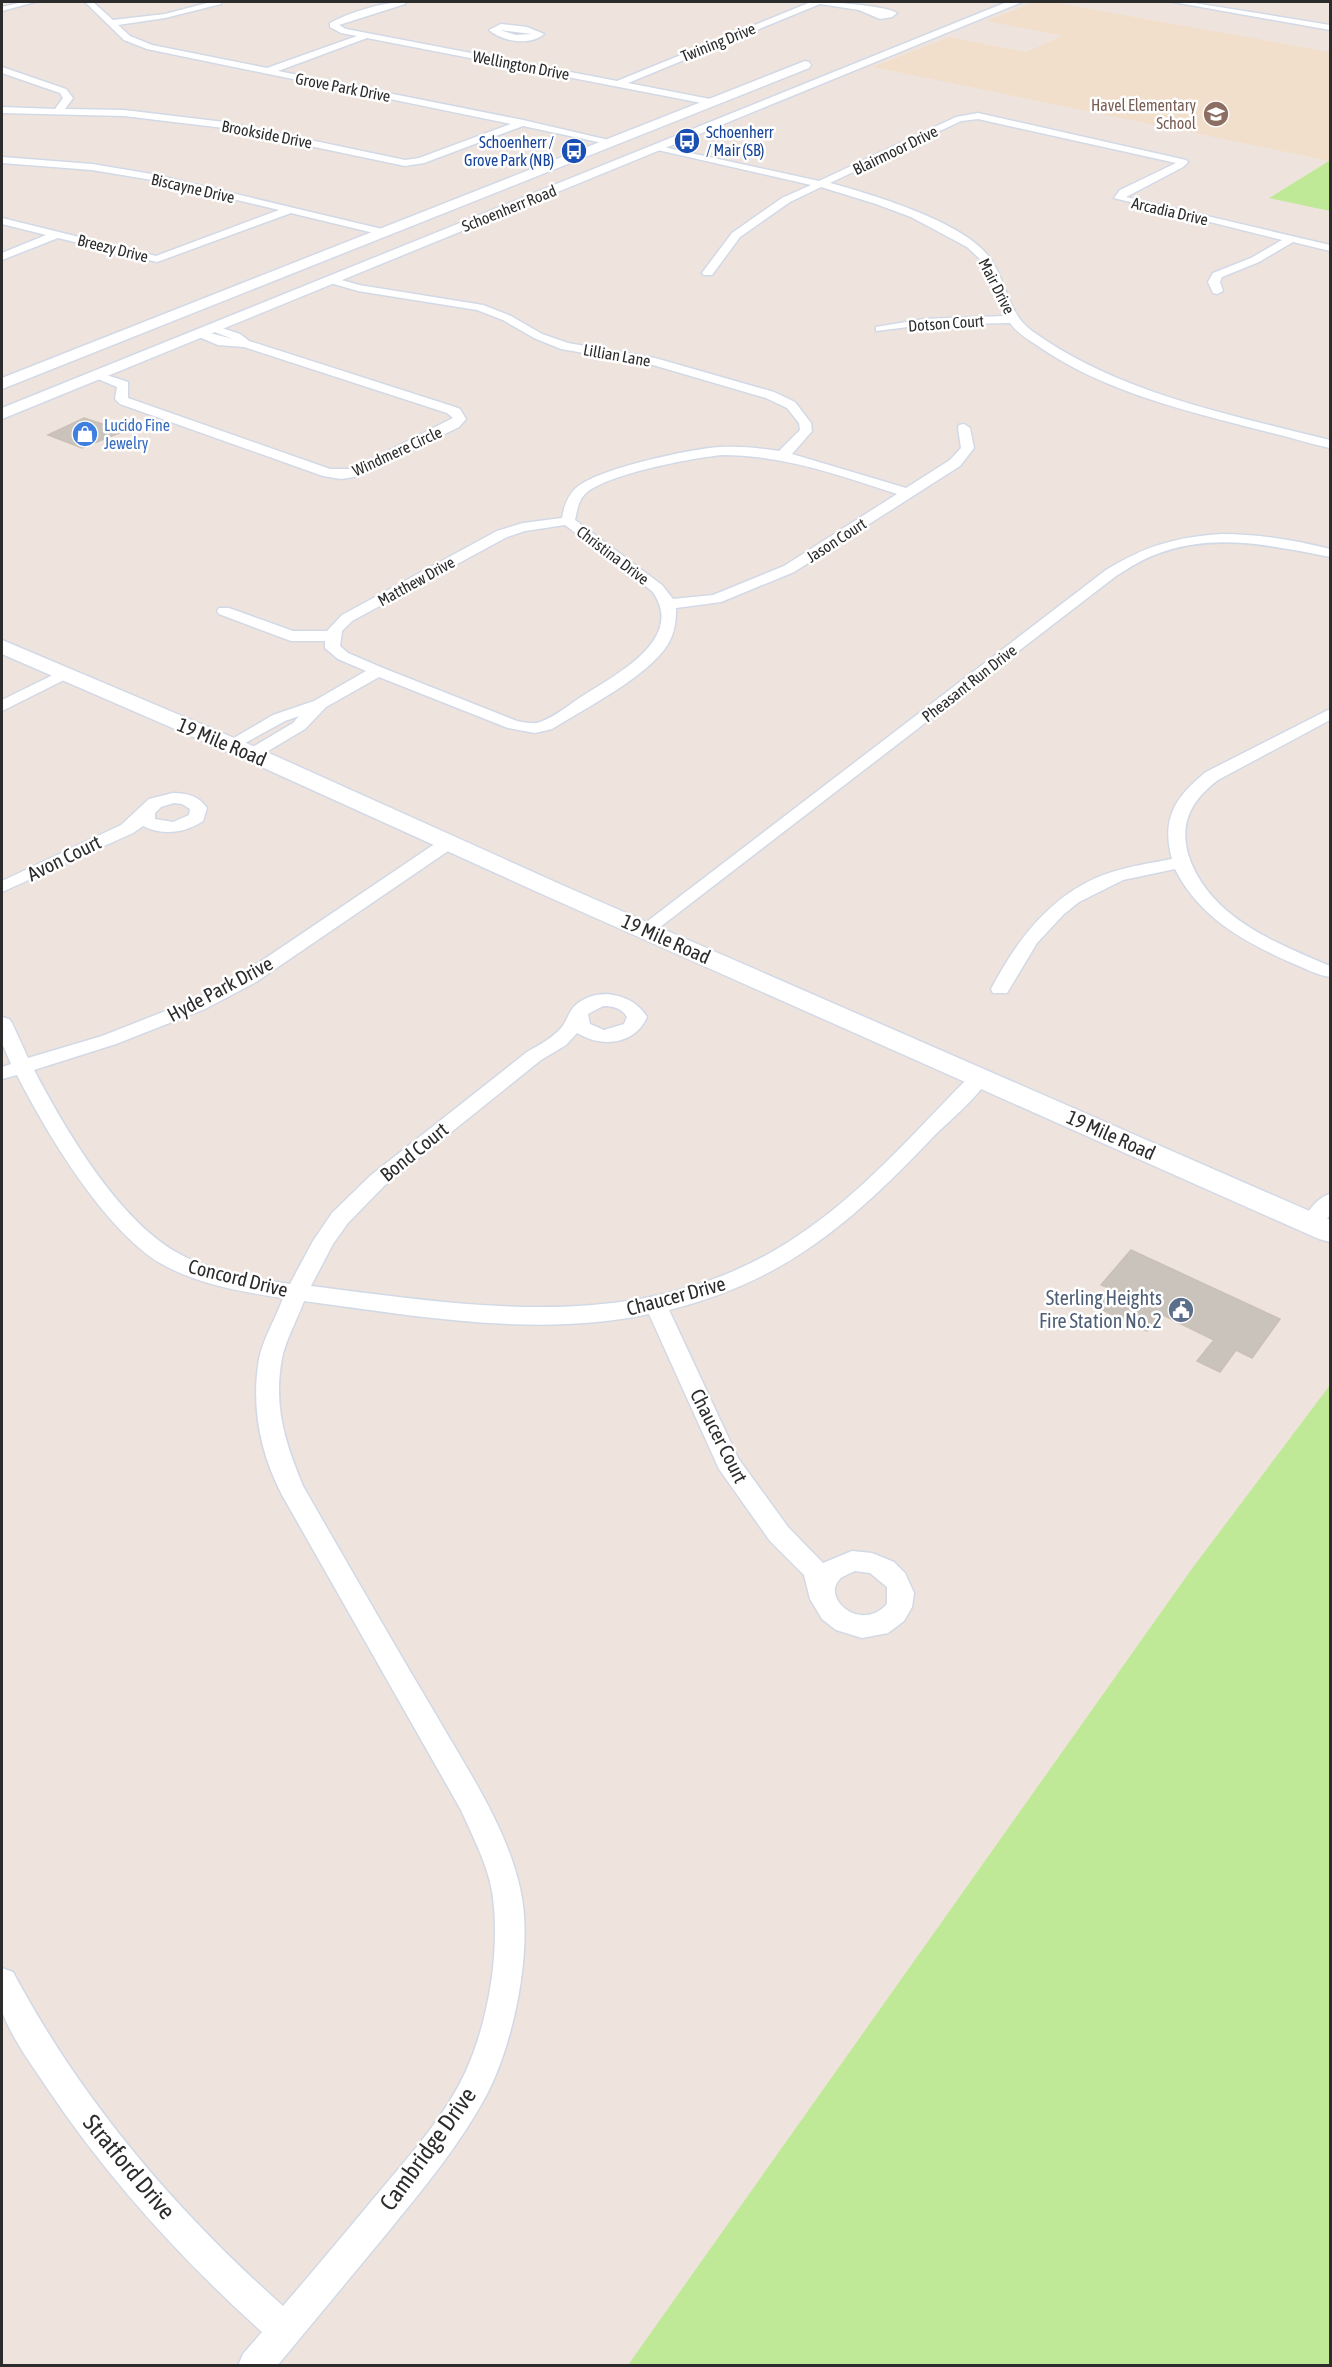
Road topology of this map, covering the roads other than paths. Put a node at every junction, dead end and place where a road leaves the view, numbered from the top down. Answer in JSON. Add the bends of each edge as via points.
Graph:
{"nodes":[{"id":1,"x":31,"y":2,"type":"edge"},
{"id":2,"x":89,"y":2,"type":"edge"},
{"id":3,"x":218,"y":2,"type":"edge"},
{"id":4,"x":402,"y":2,"type":"edge"},
{"id":5,"x":817,"y":2,"type":"edge"},
{"id":6,"x":822,"y":2,"type":"edge"},
{"id":7,"x":1016,"y":2,"type":"edge"},
{"id":8,"x":1177,"y":2,"type":"edge"},
{"id":9,"x":860,"y":8,"type":"junction"},
{"id":10,"x":2,"y":9,"type":"edge"},
{"id":11,"x":878,"y":10,"type":"junction"},
{"id":12,"x":869,"y":13,"type":"junction"},
{"id":13,"x":112,"y":23,"type":"junction"},
{"id":14,"x":1330,"y":28,"type":"edge"},
{"id":15,"x":366,"y":36,"type":"junction"},
{"id":16,"x":499,"y":37,"type":"junction"},
{"id":17,"x":488,"y":43,"type":"dead end"},
{"id":18,"x":478,"y":46,"type":"dead end"},
{"id":19,"x":459,"y":53,"type":"junction"},
{"id":20,"x":855,"y":53,"type":"dead end"},
{"id":21,"x":879,"y":57,"type":"junction"},
{"id":22,"x":818,"y":60,"type":"dead end"},
{"id":23,"x":2,"y":70,"type":"edge"},
{"id":24,"x":267,"y":71,"type":"junction"},
{"id":25,"x":618,"y":84,"type":"junction"},
{"id":26,"x":755,"y":85,"type":"junction"},
{"id":27,"x":778,"y":98,"type":"junction"},
{"id":28,"x":712,"y":102,"type":"junction"},
{"id":29,"x":2,"y":110,"type":"edge"},
{"id":30,"x":59,"y":110,"type":"junction"},
{"id":31,"x":970,"y":117,"type":"joint"},
{"id":32,"x":523,"y":123,"type":"junction"},
{"id":33,"x":612,"y":142,"type":"junction"},
{"id":34,"x":654,"y":148,"type":"junction"},
{"id":35,"x":2,"y":160,"type":"edge"},
{"id":36,"x":821,"y":185,"type":"junction"},
{"id":37,"x":290,"y":210,"type":"junction"},
{"id":38,"x":2,"y":221,"type":"edge"},
{"id":39,"x":382,"y":232,"type":"junction"},
{"id":40,"x":58,"y":234,"type":"junction"},
{"id":41,"x":1291,"y":239,"type":"junction"},
{"id":42,"x":1330,"y":248,"type":"edge"},
{"id":43,"x":2,"y":256,"type":"edge"},
{"id":44,"x":708,"y":273,"type":"dead end"},
{"id":45,"x":337,"y":277,"type":"junction"},
{"id":46,"x":1217,"y":291,"type":"dead end"},
{"id":47,"x":223,"y":296,"type":"junction"},
{"id":48,"x":248,"y":314,"type":"junction"},
{"id":49,"x":1013,"y":319,"type":"junction"},
{"id":50,"x":213,"y":328,"type":"junction"},
{"id":51,"x":880,"y":329,"type":"dead end"},
{"id":52,"x":198,"y":334,"type":"junction"},
{"id":53,"x":245,"y":344,"type":"junction"},
{"id":54,"x":24,"y":375,"type":"junction"},
{"id":55,"x":97,"y":376,"type":"junction"},
{"id":56,"x":2,"y":384,"type":"edge"},
{"id":57,"x":42,"y":398,"type":"junction"},
{"id":58,"x":2,"y":414,"type":"edge"},
{"id":59,"x":964,"y":429,"type":"dead end"},
{"id":60,"x":1330,"y":444,"type":"edge"},
{"id":61,"x":783,"y":455,"type":"junction"},
{"id":62,"x":908,"y":493,"type":"junction"},
{"id":63,"x":568,"y":520,"type":"junction"},
{"id":64,"x":1330,"y":553,"type":"edge"},
{"id":65,"x":669,"y":604,"type":"junction"},
{"id":66,"x":224,"y":610,"type":"dead end"},
{"id":67,"x":332,"y":636,"type":"junction"},
{"id":68,"x":2,"y":646,"type":"edge"},
{"id":69,"x":378,"y":671,"type":"junction"},
{"id":70,"x":65,"y":674,"type":"junction"},
{"id":71,"x":320,"y":704,"type":"junction"},
{"id":72,"x":2,"y":706,"type":"edge"},
{"id":73,"x":1330,"y":714,"type":"edge"},
{"id":74,"x":241,"y":749,"type":"junction"},
{"id":75,"x":146,"y":812,"type":"junction"},
{"id":76,"x":159,"y":826,"type":"junction"},
{"id":77,"x":127,"y":829,"type":"junction"},
{"id":78,"x":448,"y":843,"type":"junction"},
{"id":79,"x":1180,"y":863,"type":"junction"},
{"id":80,"x":2,"y":887,"type":"edge"},
{"id":81,"x":645,"y":930,"type":"junction"},
{"id":82,"x":1330,"y":972,"type":"edge"},
{"id":83,"x":1000,"y":989,"type":"dead end"},
{"id":84,"x":576,"y":1018,"type":"junction"},
{"id":85,"x":2,"y":1023,"type":"edge"},
{"id":86,"x":598,"y":1036,"type":"junction"},
{"id":87,"x":561,"y":1040,"type":"junction"},
{"id":88,"x":11,"y":1070,"type":"edge"},
{"id":89,"x":980,"y":1077,"type":"junction"},
{"id":90,"x":1330,"y":1201,"type":"edge"},
{"id":91,"x":1321,"y":1228,"type":"edge"},
{"id":92,"x":297,"y":1292,"type":"junction"},
{"id":93,"x":656,"y":1305,"type":"junction"},
{"id":94,"x":802,"y":1555,"type":"junction"},
{"id":95,"x":852,"y":1561,"type":"junction"},
{"id":96,"x":821,"y":1590,"type":"junction"},
{"id":97,"x":430,"y":1732,"type":"joint"},
{"id":98,"x":2,"y":1982,"type":"edge"},
{"id":99,"x":285,"y":2329,"type":"junction"},
{"id":100,"x":255,"y":2366,"type":"edge"}],
"edges":[{"from":1,"to":10,"type":"street"},
{"from":2,"to":13,"type":"street","name":"Grove Park Drive"},
{"from":3,"to":13,"type":"street","via":[[165,16]]},
{"from":4,"to":15,"type":"street","name":"Wellington Drive","via":[[333,25]]},
{"from":5,"to":25,"type":"street","name":"Twining Drive"},
{"from":6,"to":9,"type":"street"},
{"from":7,"to":21,"type":"main road","name":"Schoenherr Road"},
{"from":8,"to":14,"type":"street"},
{"from":9,"to":11,"type":"street"},
{"from":9,"to":12,"type":"street"},
{"from":11,"to":12,"type":"street"},
{"from":11,"to":12,"type":"street","via":[[893,14]]},
{"from":13,"to":24,"type":"street","name":"Grove Park Drive","via":[[139,44]]},
{"from":15,"to":19,"type":"street","name":"Wellington Drive"},
{"from":15,"to":24,"type":"street"},
{"from":16,"to":16,"type":"street","via":[[532,37],[540,34],[509,27],[493,29]]},
{"from":16,"to":17,"type":"street"},
{"from":18,"to":19,"type":"street"},
{"from":19,"to":25,"type":"street","name":"Wellington Drive"},
{"from":20,"to":21,"type":"main road"},
{"from":21,"to":27,"type":"main road","name":"Schoenherr Road"},
{"from":22,"to":26,"type":"main road","name":"Schoenherr Road"},
{"from":23,"to":30,"type":"street","via":[[63,91],[68,98]]},
{"from":24,"to":32,"type":"street","name":"Grove Park Drive"},
{"from":25,"to":28,"type":"street","name":"Wellington Drive"},
{"from":26,"to":27,"type":"main road","via":[[779,89]]},
{"from":26,"to":28,"type":"main road","name":"Schoenherr Road"},
{"from":27,"to":34,"type":"main road","name":"Schoenherr Road"},
{"from":28,"to":33,"type":"main road","name":"Schoenherr Road"},
{"from":29,"to":30,"type":"street","name":"Brookside Drive"},
{"from":30,"to":32,"type":"street","name":"Brookside Drive","via":[[224,125],[405,163],[422,161]]},
{"from":31,"to":36,"type":"street","name":"Blairmoor Drive"},
{"from":31,"to":41,"type":"street","name":"Arcadia Drive","via":[[1035,127],[1182,162],[1119,198]]},
{"from":32,"to":33,"type":"street","name":"Grove Park Drive"},
{"from":33,"to":39,"type":"main road","name":"Schoenherr Road"},
{"from":34,"to":36,"type":"street","name":"Mair Drive"},
{"from":34,"to":45,"type":"main road","name":"Schoenherr Road"},
{"from":35,"to":37,"type":"street","name":"Biscayne Drive","via":[[92,167],[152,177]]},
{"from":36,"to":44,"type":"street","name":"Blairmoor Drive","via":[[786,200],[736,235]]},
{"from":36,"to":49,"type":"street","name":"Mair Drive","via":[[910,214],[977,250],[988,264]]},
{"from":37,"to":39,"type":"street","name":"Biscayne Drive"},
{"from":37,"to":40,"type":"street","name":"Breezy Drive","via":[[158,259]]},
{"from":38,"to":40,"type":"street","name":"Breezy Drive"},
{"from":39,"to":47,"type":"main road","name":"Schoenherr Road"},
{"from":40,"to":43,"type":"street"},
{"from":41,"to":42,"type":"street","name":"Arcadia Drive"},
{"from":41,"to":46,"type":"street","via":[[1255,260],[1217,275]]},
{"from":45,"to":48,"type":"main road","name":"Schoenherr Road"},
{"from":45,"to":61,"type":"street","name":"Lillian Lane","via":[[358,288],[479,307],[565,346],[655,362],[783,400],[801,415],[806,431]]},
{"from":47,"to":48,"type":"main road","via":[[218,300],[222,308]]},
{"from":47,"to":54,"type":"main road","name":"Schoenherr Road"},
{"from":48,"to":50,"type":"main road","name":"Schoenherr Road"},
{"from":49,"to":51,"type":"street","name":"Dotson Court","via":[[924,322]]},
{"from":49,"to":60,"type":"street","name":"Mair Drive","via":[[1031,337],[1100,376],[1186,405]]},
{"from":50,"to":52,"type":"main road","name":"Schoenherr Road"},
{"from":50,"to":53,"type":"street","name":"Windmere Circle","via":[[236,336]]},
{"from":52,"to":53,"type":"street","name":"Windmere Circle"},
{"from":52,"to":55,"type":"main road","name":"Schoenherr Road"},
{"from":53,"to":55,"type":"street","name":"Windmere Circle","via":[[451,410],[460,419],[360,471],[341,475],[124,401],[124,385]]},
{"from":54,"to":56,"type":"main road","name":"Schoenherr Road"},
{"from":54,"to":57,"type":"main road","via":[[42,376],[53,382],[53,388]]},
{"from":55,"to":57,"type":"main road","name":"Schoenherr Road"},
{"from":57,"to":58,"type":"main road","name":"Schoenherr Road"},
{"from":59,"to":62,"type":"street","name":"Jason Court","via":[[968,448],[962,457]]},
{"from":61,"to":62,"type":"street","name":"Christina Drive"},
{"from":61,"to":63,"type":"street","name":"Christina Drive","via":[[724,450],[606,477],[573,498]]},
{"from":62,"to":65,"type":"street","name":"Jason Court","via":[[789,569],[716,599]]},
{"from":63,"to":65,"type":"street","name":"Christina Drive","via":[[647,579]]},
{"from":63,"to":67,"type":"street","name":"Matthew Drive","via":[[502,534],[347,618]]},
{"from":64,"to":81,"type":"street","name":"Pheasant Run Drive","via":[[1265,540],[1217,538],[1175,544],[1132,560]]},
{"from":65,"to":69,"type":"street","via":[[668,626],[651,654],[634,670],[546,726],[514,725]]},
{"from":66,"to":67,"type":"street","via":[[281,634]]},
{"from":67,"to":69,"type":"street","via":[[333,648],[343,656]]},
{"from":68,"to":70,"type":"main road","name":"19 Mile Road"},
{"from":69,"to":71,"type":"street"},
{"from":70,"to":72,"type":"street"},
{"from":70,"to":74,"type":"main road","name":"19 Mile Road"},
{"from":71,"to":74,"type":"street","via":[[279,718]]},
{"from":71,"to":74,"type":"street","via":[[299,726]]},
{"from":73,"to":79,"type":"street","via":[[1212,776],[1186,799],[1178,815],[1176,835]]},
{"from":74,"to":78,"type":"main road","name":"19 Mile Road"},
{"from":75,"to":76,"type":"street","via":[[147,821]]},
{"from":75,"to":76,"type":"street","name":"Avon Court","via":[[155,803],[173,798],[189,800],[199,808],[192,821]]},
{"from":75,"to":77,"type":"street","name":"Avon Court"},
{"from":76,"to":77,"type":"street","name":"Avon Court"},
{"from":77,"to":80,"type":"street","name":"Avon Court"},
{"from":78,"to":81,"type":"main road","name":"19 Mile Road"},
{"from":78,"to":88,"type":"street","name":"Hyde Park Drive","via":[[228,989],[155,1023]]},
{"from":79,"to":82,"type":"street","via":[[1190,882],[1218,914],[1261,942]]},
{"from":79,"to":83,"type":"street","via":[[1108,879],[1082,891],[1030,937]]},
{"from":81,"to":89,"type":"main road","name":"19 Mile Road"},
{"from":84,"to":86,"type":"street","via":[[577,1024],[589,1034]]},
{"from":84,"to":86,"type":"street","name":"Bond Court","via":[[584,1006],[601,1000],[621,1002],[634,1011],[636,1023],[632,1028],[617,1035]]},
{"from":84,"to":87,"type":"street","name":"Bond Court"},
{"from":85,"to":88,"type":"street","name":"Concord Drive"},
{"from":86,"to":87,"type":"street","name":"Bond Court"},
{"from":87,"to":92,"type":"street","name":"Bond Court","via":[[534,1056],[357,1200],[324,1241]]},
{"from":88,"to":92,"type":"street","name":"Concord Drive","via":[[47,1113],[109,1204],[152,1247],[181,1264],[214,1275]]},
{"from":89,"to":91,"type":"main road","name":"19 Mile Road"},
{"from":89,"to":93,"type":"street","name":"Chaucer Drive","via":[[845,1212],[818,1233],[748,1275]]},
{"from":90,"to":91,"type":"street"},
{"from":92,"to":93,"type":"street","name":"Chaucer Drive","via":[[509,1316],[577,1315]]},
{"from":92,"to":97,"type":"street","name":"Concord Drive","via":[[272,1357],[267,1394],[272,1439],[291,1488]]},
{"from":93,"to":94,"type":"street","name":"Chaucer Court","via":[[728,1462],[778,1534]]},
{"from":94,"to":95,"type":"street","name":"Chaucer Court","via":[[825,1561]]},
{"from":94,"to":96,"type":"street","name":"Chaucer Court","via":[[815,1570]]},
{"from":95,"to":96,"type":"street","via":[[830,1572]]},
{"from":95,"to":96,"type":"street","name":"Chaucer Court","via":[[865,1561],[890,1572],[902,1592],[895,1614],[874,1625],[849,1624],[828,1611]]},
{"from":97,"to":99,"type":"street","name":"Cambridge Drive","via":[[472,1803],[506,1889],[510,1933],[502,2007],[476,2084],[452,2124]]},
{"from":98,"to":99,"type":"street","name":"Stratford Drive","via":[[68,2094],[217,2268]]},
{"from":99,"to":100,"type":"street","name":"Cambridge Drive"}]}
